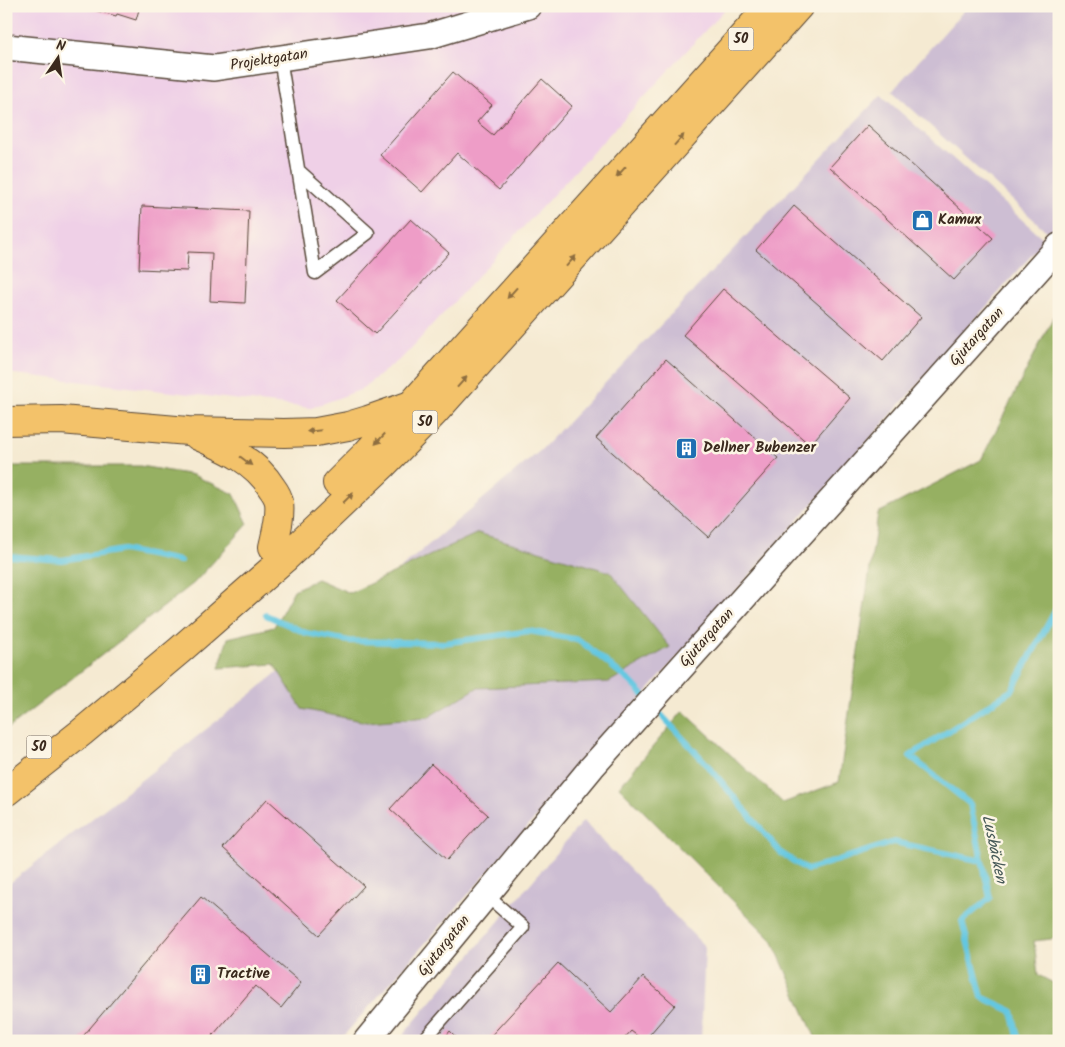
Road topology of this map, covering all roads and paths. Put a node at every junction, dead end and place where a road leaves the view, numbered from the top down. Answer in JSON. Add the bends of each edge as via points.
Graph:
{"nodes":[{"id":1,"x":528,"y":6,"type":"edge"},
{"id":2,"x":770,"y":6,"type":"edge"},
{"id":3,"x":799,"y":6,"type":"edge"},
{"id":4,"x":6,"y":47,"type":"edge"},
{"id":5,"x":280,"y":58,"type":"junction"},
{"id":6,"x":299,"y":171,"type":"junction"},
{"id":7,"x":1059,"y":246,"type":"edge"},
{"id":8,"x":412,"y":404,"type":"junction"},
{"id":9,"x":6,"y":408,"type":"edge"},
{"id":10,"x":6,"y":420,"type":"edge"},
{"id":11,"x":61,"y":420,"type":"junction"},
{"id":12,"x":188,"y":431,"type":"junction"},
{"id":13,"x":273,"y":547,"type":"junction"},
{"id":14,"x":6,"y":774,"type":"edge"},
{"id":15,"x":6,"y":792,"type":"edge"},
{"id":16,"x":486,"y":896,"type":"junction"},
{"id":17,"x":366,"y":1041,"type":"edge"},
{"id":18,"x":423,"y":1041,"type":"edge"}],
"edges":[{"from":1,"to":5,"type":"street","name":"Projektgatan","via":[[429,36]]},
{"from":2,"to":8,"type":"highway","number":"50","one_way":true},
{"from":15,"to":3,"type":"highway","number":"50","one_way":true,"via":[[188,644],[384,464]]},
{"from":4,"to":5,"type":"street","name":"Projektgatan","via":[[214,68]]},
{"from":5,"to":6,"type":"lane"},
{"from":6,"to":6,"type":"lane","via":[[300,180],[315,273],[368,233]]},
{"from":7,"to":16,"type":"street","name":"Gjutargatan","via":[[592,767]]},
{"from":8,"to":12,"type":"highway","one_way":true,"via":[[348,426],[316,432]]},
{"from":8,"to":13,"type":"highway","number":"50","one_way":true},
{"from":9,"to":11,"type":"highway"},
{"from":10,"to":11,"type":"highway"},
{"from":11,"to":12,"type":"highway"},
{"from":12,"to":13,"type":"highway","one_way":true,"via":[[231,451],[268,481],[279,501]]},
{"from":13,"to":14,"type":"highway","number":"50"},
{"from":16,"to":17,"type":"street","name":"Gjutargatan"},
{"from":16,"to":18,"type":"lane","via":[[523,927]]}]}
